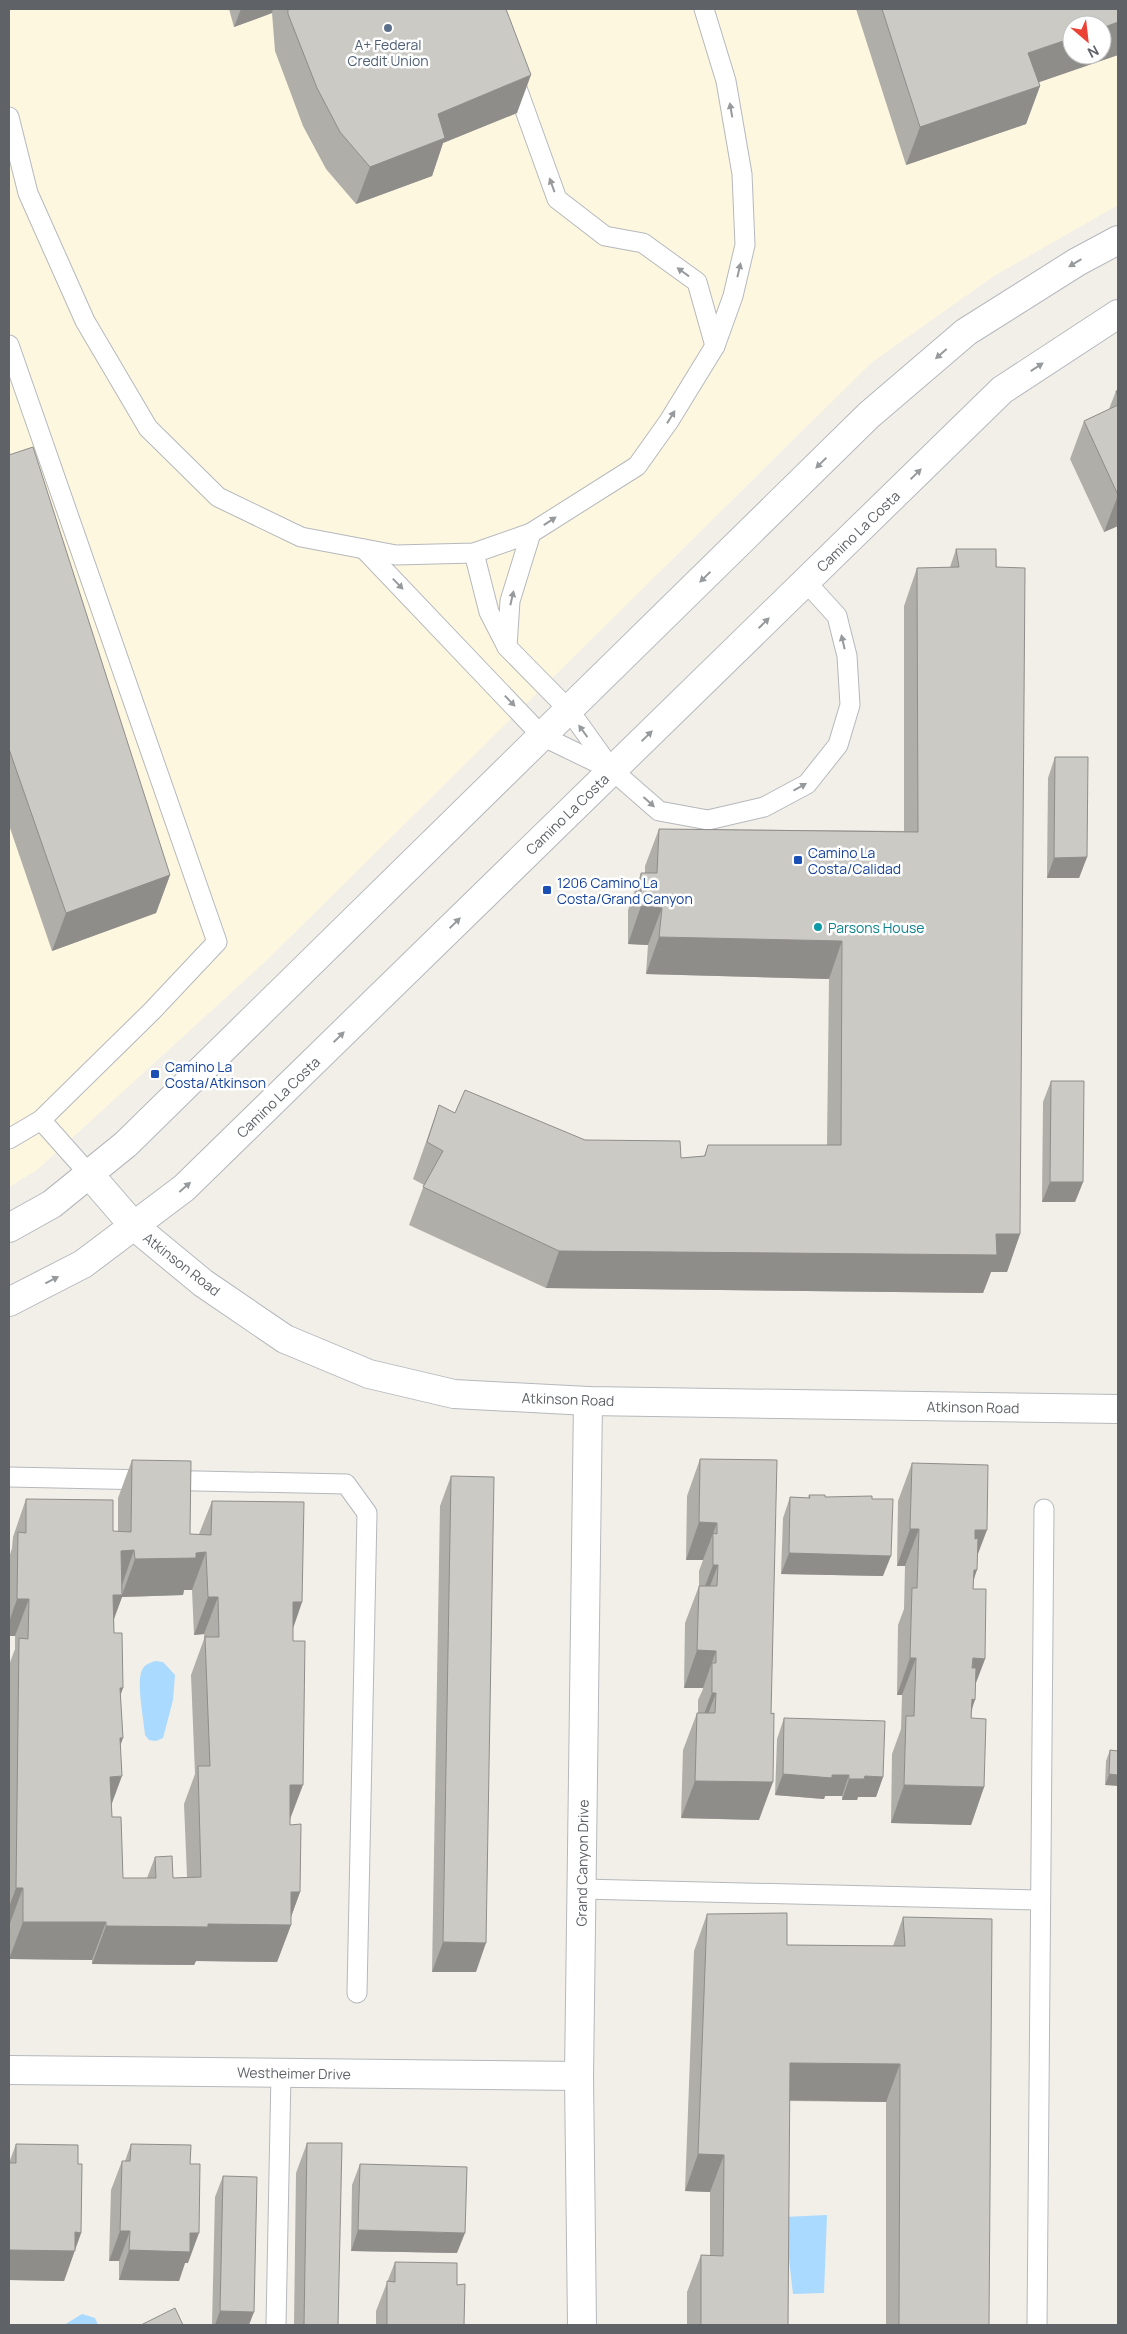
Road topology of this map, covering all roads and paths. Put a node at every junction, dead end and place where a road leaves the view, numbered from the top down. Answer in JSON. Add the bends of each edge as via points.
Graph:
{"nodes":[{"id":1,"x":704,"y":9,"type":"edge"},
{"id":2,"x":508,"y":63,"type":"edge"},
{"id":3,"x":9,"y":117,"type":"edge"},
{"id":4,"x":1118,"y":240,"type":"edge"},
{"id":5,"x":1118,"y":314,"type":"edge"},
{"id":6,"x":9,"y":345,"type":"edge"},
{"id":7,"x":715,"y":346,"type":"junction"},
{"id":8,"x":531,"y":534,"type":"junction"},
{"id":9,"x":364,"y":549,"type":"junction"},
{"id":10,"x":474,"y":553,"type":"junction"},
{"id":11,"x":806,"y":582,"type":"junction"},
{"id":12,"x":507,"y":647,"type":"junction"},
{"id":13,"x":569,"y":710,"type":"junction"},
{"id":14,"x":542,"y":736,"type":"junction"},
{"id":15,"x":612,"y":770,"type":"junction"},
{"id":16,"x":41,"y":1120,"type":"junction"},
{"id":17,"x":9,"y":1139,"type":"edge"},
{"id":18,"x":89,"y":1174,"type":"junction"},
{"id":19,"x":134,"y":1226,"type":"junction"},
{"id":20,"x":9,"y":1228,"type":"edge"},
{"id":21,"x":9,"y":1302,"type":"edge"},
{"id":22,"x":588,"y":1401,"type":"junction"},
{"id":23,"x":1118,"y":1409,"type":"edge"},
{"id":24,"x":9,"y":1477,"type":"edge"},
{"id":25,"x":1044,"y":1508,"type":"dead end"},
{"id":26,"x":582,"y":1888,"type":"junction"},
{"id":27,"x":1039,"y":1900,"type":"junction"},
{"id":28,"x":357,"y":1993,"type":"dead end"},
{"id":29,"x":9,"y":2070,"type":"edge"},
{"id":30,"x":281,"y":2073,"type":"junction"},
{"id":31,"x":579,"y":2076,"type":"junction"},
{"id":32,"x":276,"y":2325,"type":"edge"},
{"id":33,"x":582,"y":2325,"type":"edge"},
{"id":34,"x":1037,"y":2325,"type":"edge"}],
"edges":[{"from":7,"to":1,"type":"lane","one_way":true,"via":[[733,296],[745,245],[742,174],[726,81]]},
{"from":7,"to":2,"type":"lane","one_way":true,"via":[[697,282],[643,243],[605,236],[557,199]]},
{"from":3,"to":9,"type":"lane","via":[[28,193],[85,321],[148,428],[218,497],[301,537]]},
{"from":4,"to":13,"type":"street","one_way":true,"via":[[1077,262],[958,338],[870,415]]},
{"from":11,"to":5,"type":"street","name":"Camino La Costa","one_way":true,"via":[[1002,390]]},
{"from":6,"to":16,"type":"lane","via":[[217,942]]},
{"from":8,"to":7,"type":"lane","one_way":true,"via":[[637,466]]},
{"from":8,"to":10,"type":"lane"},
{"from":12,"to":8,"type":"lane","one_way":true,"via":[[510,601]]},
{"from":9,"to":10,"type":"lane","via":[[396,555]]},
{"from":9,"to":14,"type":"lane","one_way":true},
{"from":10,"to":12,"type":"lane","via":[[489,612]]},
{"from":15,"to":11,"type":"street","name":"Camino La Costa","one_way":true},
{"from":15,"to":11,"type":"lane","one_way":true,"via":[[658,811],[708,820],[764,807],[807,784],[838,745],[850,705],[847,656],[837,616]]},
{"from":12,"to":13,"type":"lane"},
{"from":13,"to":14,"type":"street"},
{"from":15,"to":13,"type":"lane","one_way":true},
{"from":14,"to":15,"type":"lane"},
{"from":14,"to":18,"type":"street","via":[[126,1144]]},
{"from":19,"to":15,"type":"street","name":"Camino La Costa","one_way":true,"via":[[184,1188]]},
{"from":16,"to":17,"type":"lane"},
{"from":16,"to":18,"type":"lane"},
{"from":18,"to":19,"type":"street","name":"Atkinson Road"},
{"from":18,"to":20,"type":"street","via":[[52,1204]]},
{"from":21,"to":19,"type":"street","name":"Camino La Costa","one_way":true,"via":[[84,1264]]},
{"from":19,"to":22,"type":"street","name":"Atkinson Road","via":[[202,1283],[285,1339],[369,1374],[454,1394]]},
{"from":22,"to":23,"type":"street","name":"Atkinson Road"},
{"from":22,"to":26,"type":"street","name":"Grand Canyon Drive"},
{"from":24,"to":28,"type":"lane","via":[[346,1484],[367,1513]]},
{"from":25,"to":27,"type":"lane"},
{"from":26,"to":27,"type":"lane"},
{"from":26,"to":31,"type":"street","name":"Grand Canyon Drive"},
{"from":27,"to":34,"type":"lane"},
{"from":29,"to":30,"type":"street","name":"Westheimer Drive"},
{"from":30,"to":31,"type":"street","name":"Westheimer Drive"},
{"from":30,"to":32,"type":"lane"},
{"from":31,"to":33,"type":"street","name":"Grand Canyon Drive"}]}
